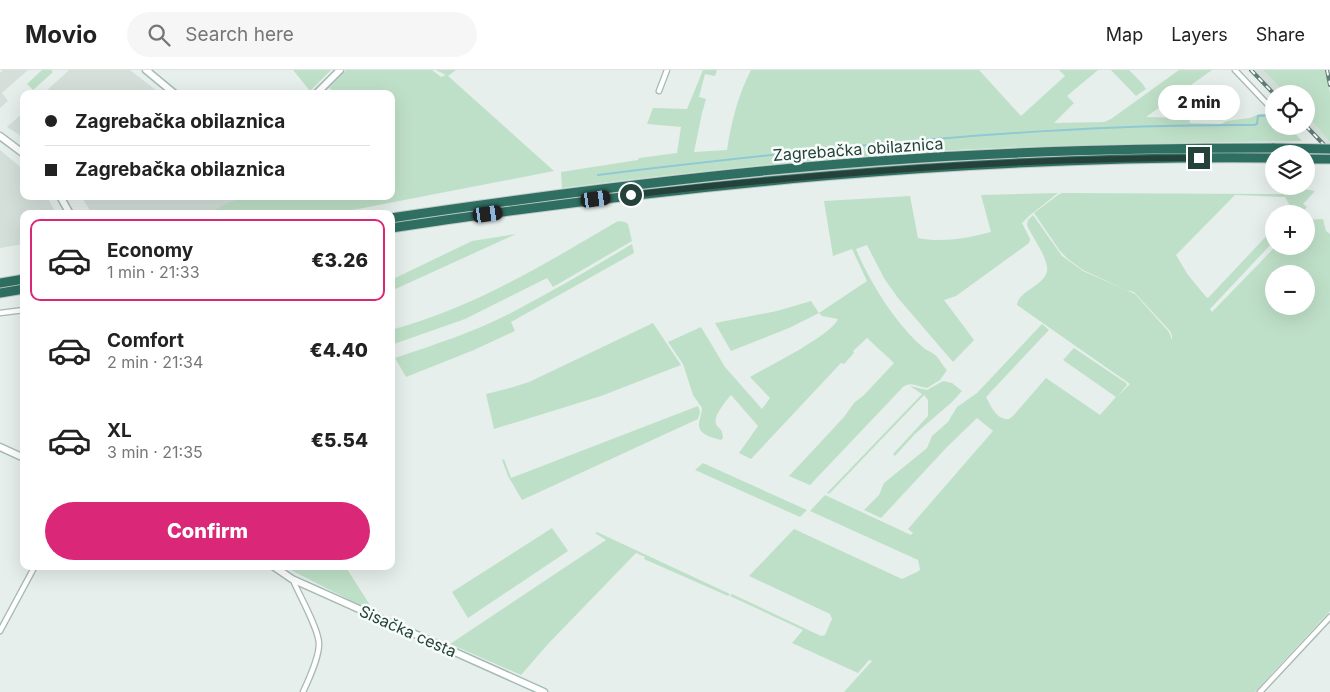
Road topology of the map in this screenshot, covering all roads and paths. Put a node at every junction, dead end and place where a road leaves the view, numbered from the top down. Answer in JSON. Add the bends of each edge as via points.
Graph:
{"nodes":[{"id":1,"x":146,"y":70,"type":"edge"},
{"id":2,"x":340,"y":70,"type":"edge"},
{"id":3,"x":666,"y":70,"type":"edge"},
{"id":4,"x":1236,"y":70,"type":"edge"},
{"id":5,"x":170,"y":90,"type":"edge"},
{"id":6,"x":320,"y":90,"type":"edge"},
{"id":7,"x":659,"y":91,"type":"dead end"},
{"id":8,"x":1265,"y":101,"type":"edge"},
{"id":9,"x":0,"y":136,"type":"edge"},
{"id":10,"x":1330,"y":149,"type":"edge"},
{"id":11,"x":20,"y":151,"type":"edge"},
{"id":12,"x":1265,"y":158,"type":"edge"},
{"id":13,"x":1315,"y":159,"type":"edge"},
{"id":14,"x":1330,"y":159,"type":"edge"},
{"id":15,"x":395,"y":217,"type":"edge"},
{"id":16,"x":395,"y":227,"type":"edge"},
{"id":17,"x":20,"y":280,"type":"edge"},
{"id":18,"x":0,"y":283,"type":"edge"},
{"id":19,"x":20,"y":290,"type":"edge"},
{"id":20,"x":0,"y":293,"type":"edge"},
{"id":21,"x":20,"y":310,"type":"edge"},
{"id":22,"x":0,"y":313,"type":"edge"},
{"id":23,"x":0,"y":447,"type":"edge"},
{"id":24,"x":20,"y":456,"type":"edge"},
{"id":25,"x":33,"y":570,"type":"edge"},
{"id":26,"x":279,"y":570,"type":"edge"},
{"id":27,"x":292,"y":579,"type":"junction"},
{"id":28,"x":1330,"y":617,"type":"edge"},
{"id":29,"x":0,"y":631,"type":"edge"},
{"id":30,"x":304,"y":692,"type":"edge"},
{"id":31,"x":544,"y":692,"type":"edge"},
{"id":32,"x":1260,"y":692,"type":"edge"}],
"edges":[{"from":1,"to":5,"type":"main road"},
{"from":2,"to":6,"type":"main road"},
{"from":3,"to":7,"type":"street"},
{"from":4,"to":8,"type":"street"},
{"from":9,"to":11,"type":"main road"},
{"from":10,"to":15,"type":"highway","name":"Zagrebačka obilaznica","bridge":true,"via":[[1085,151],[878,161],[613,187]]},
{"from":12,"to":16,"type":"highway","name":"Zagrebačka obilaznica","via":[[1102,159],[870,171],[614,196]]},
{"from":13,"to":14,"type":"highway"},
{"from":17,"to":18,"type":"highway"},
{"from":19,"to":20,"type":"highway"},
{"from":21,"to":22,"type":"street"},
{"from":23,"to":24,"type":"main road"},
{"from":25,"to":29,"type":"street"},
{"from":26,"to":27,"type":"main road","name":"Sisačka cesta"},
{"from":27,"to":30,"type":"street","via":[[319,643]]},
{"from":27,"to":31,"type":"main road","name":"Sisačka cesta"},
{"from":28,"to":32,"type":"street"}]}
